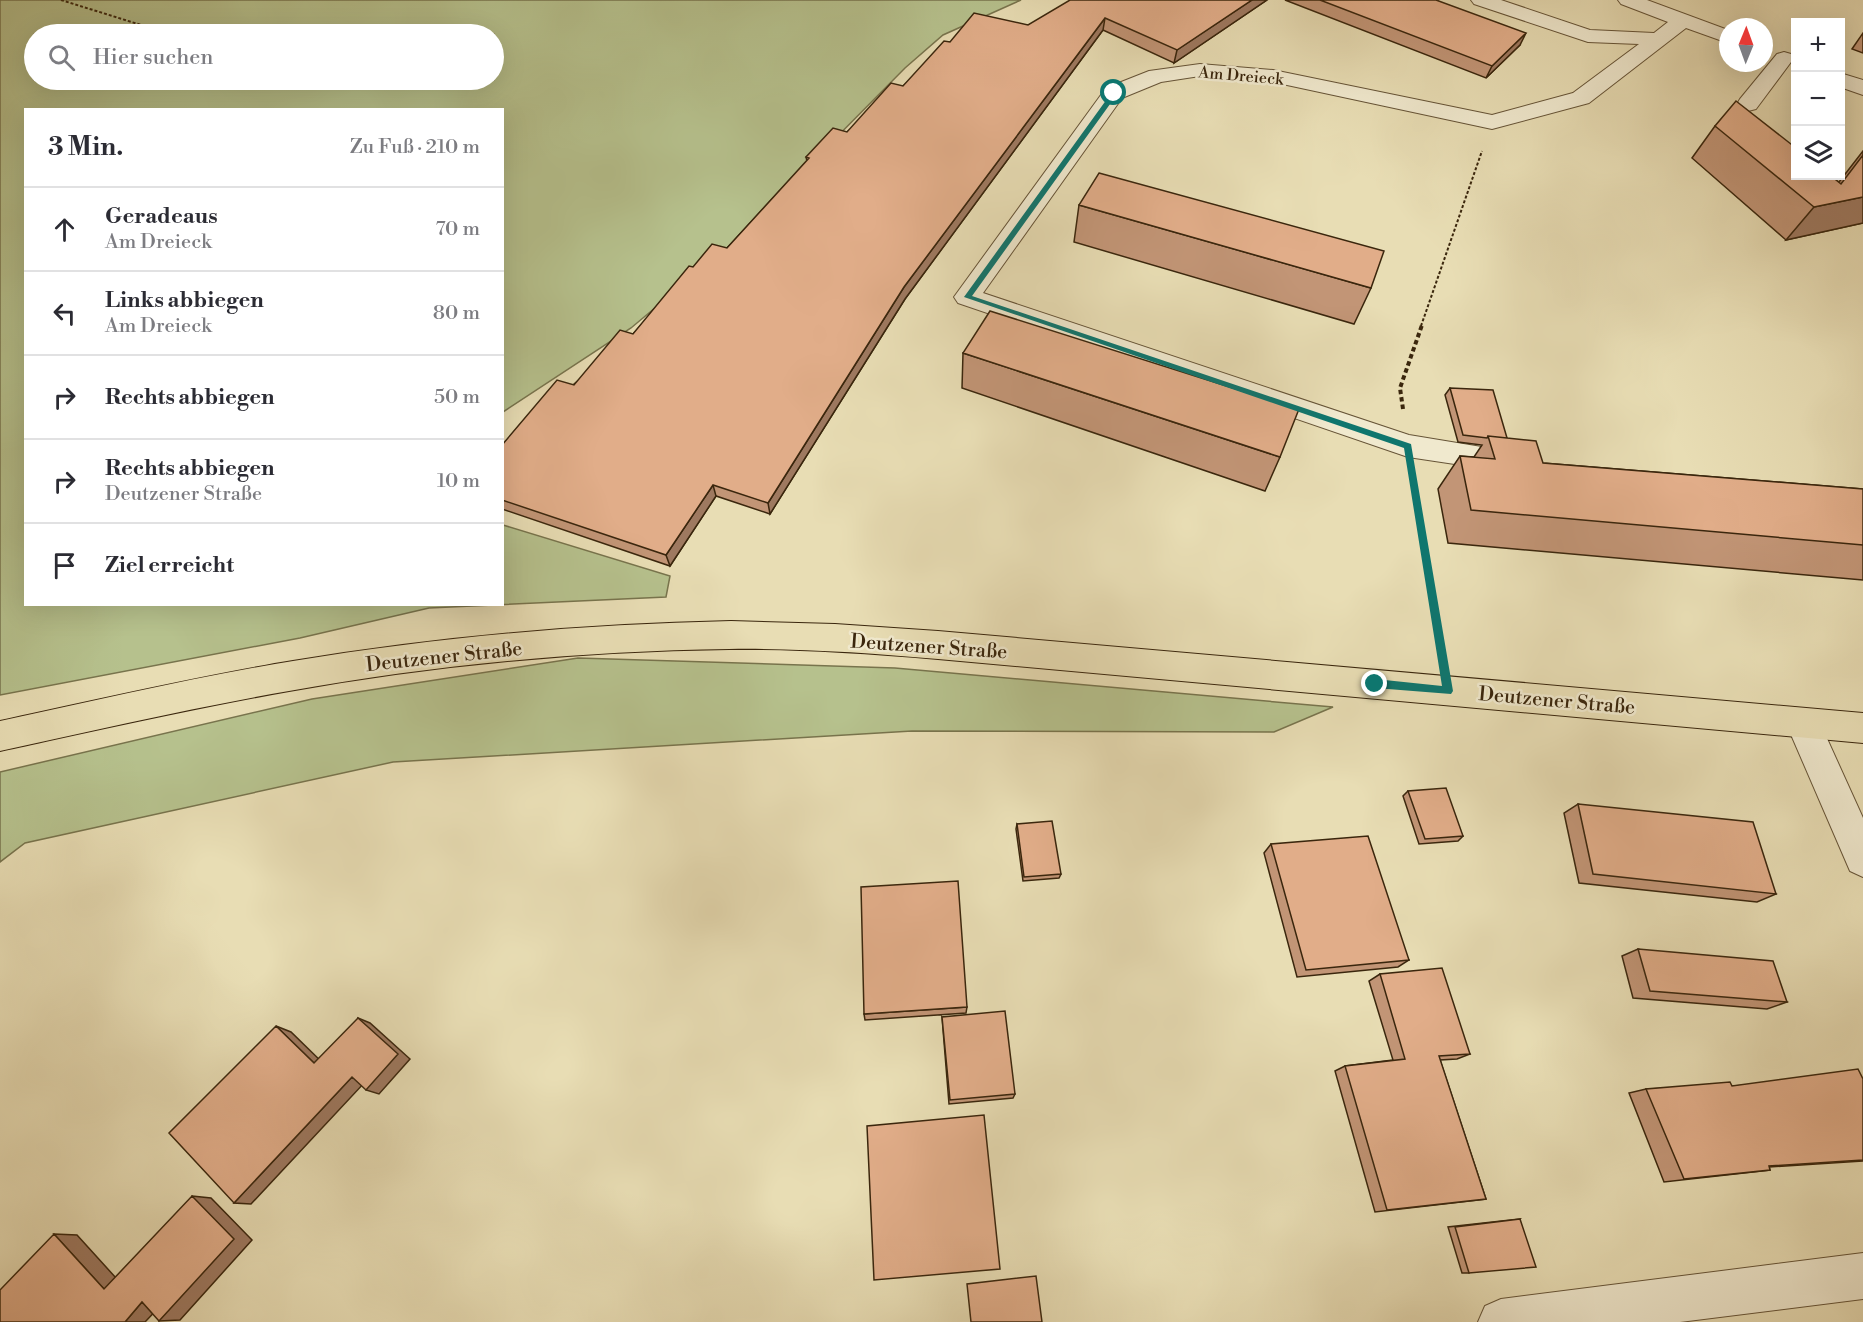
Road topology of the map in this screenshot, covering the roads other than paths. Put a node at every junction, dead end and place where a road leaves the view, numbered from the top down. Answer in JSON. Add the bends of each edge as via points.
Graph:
{"nodes":[{"id":1,"x":1481,"y":0,"type":"edge"},
{"id":2,"x":1629,"y":0,"type":"edge"},
{"id":3,"x":1684,"y":20,"type":"junction"},
{"id":4,"x":1719,"y":34,"type":"edge"},
{"id":5,"x":1659,"y":39,"type":"junction"},
{"id":6,"x":1781,"y":57,"type":"edge"},
{"id":7,"x":1845,"y":81,"type":"edge"},
{"id":8,"x":1863,"y":88,"type":"edge"},
{"id":9,"x":1749,"y":104,"type":"dead end"},
{"id":10,"x":1532,"y":463,"type":"edge"},
{"id":11,"x":1803,"y":723,"type":"junction"},
{"id":12,"x":1863,"y":728,"type":"edge"},
{"id":13,"x":0,"y":736,"type":"edge"},
{"id":14,"x":1863,"y":859,"type":"edge"},
{"id":15,"x":1863,"y":1276,"type":"edge"},
{"id":16,"x":1501,"y":1322,"type":"edge"}],
"edges":[{"from":1,"to":5,"type":"street","via":[[1588,36]]},
{"from":2,"to":3,"type":"street"},
{"from":3,"to":4,"type":"street"},
{"from":3,"to":5,"type":"street","name":"Am Dreieck"},
{"from":5,"to":10,"type":"street","name":"Am Dreieck","via":[[1581,98],[1492,122],[1274,76],[1200,70],[1157,76],[1114,93],[967,297],[1408,446],[1485,460]]},
{"from":6,"to":9,"type":"street"},
{"from":7,"to":8,"type":"street"},
{"from":11,"to":12,"type":"main road","name":"Deutzener Straße"},
{"from":11,"to":13,"type":"main road","name":"Deutzener Straße","via":[[1167,664],[824,638],[683,636],[476,651],[328,670]]},
{"from":11,"to":14,"type":"street"},
{"from":15,"to":16,"type":"street"}]}
